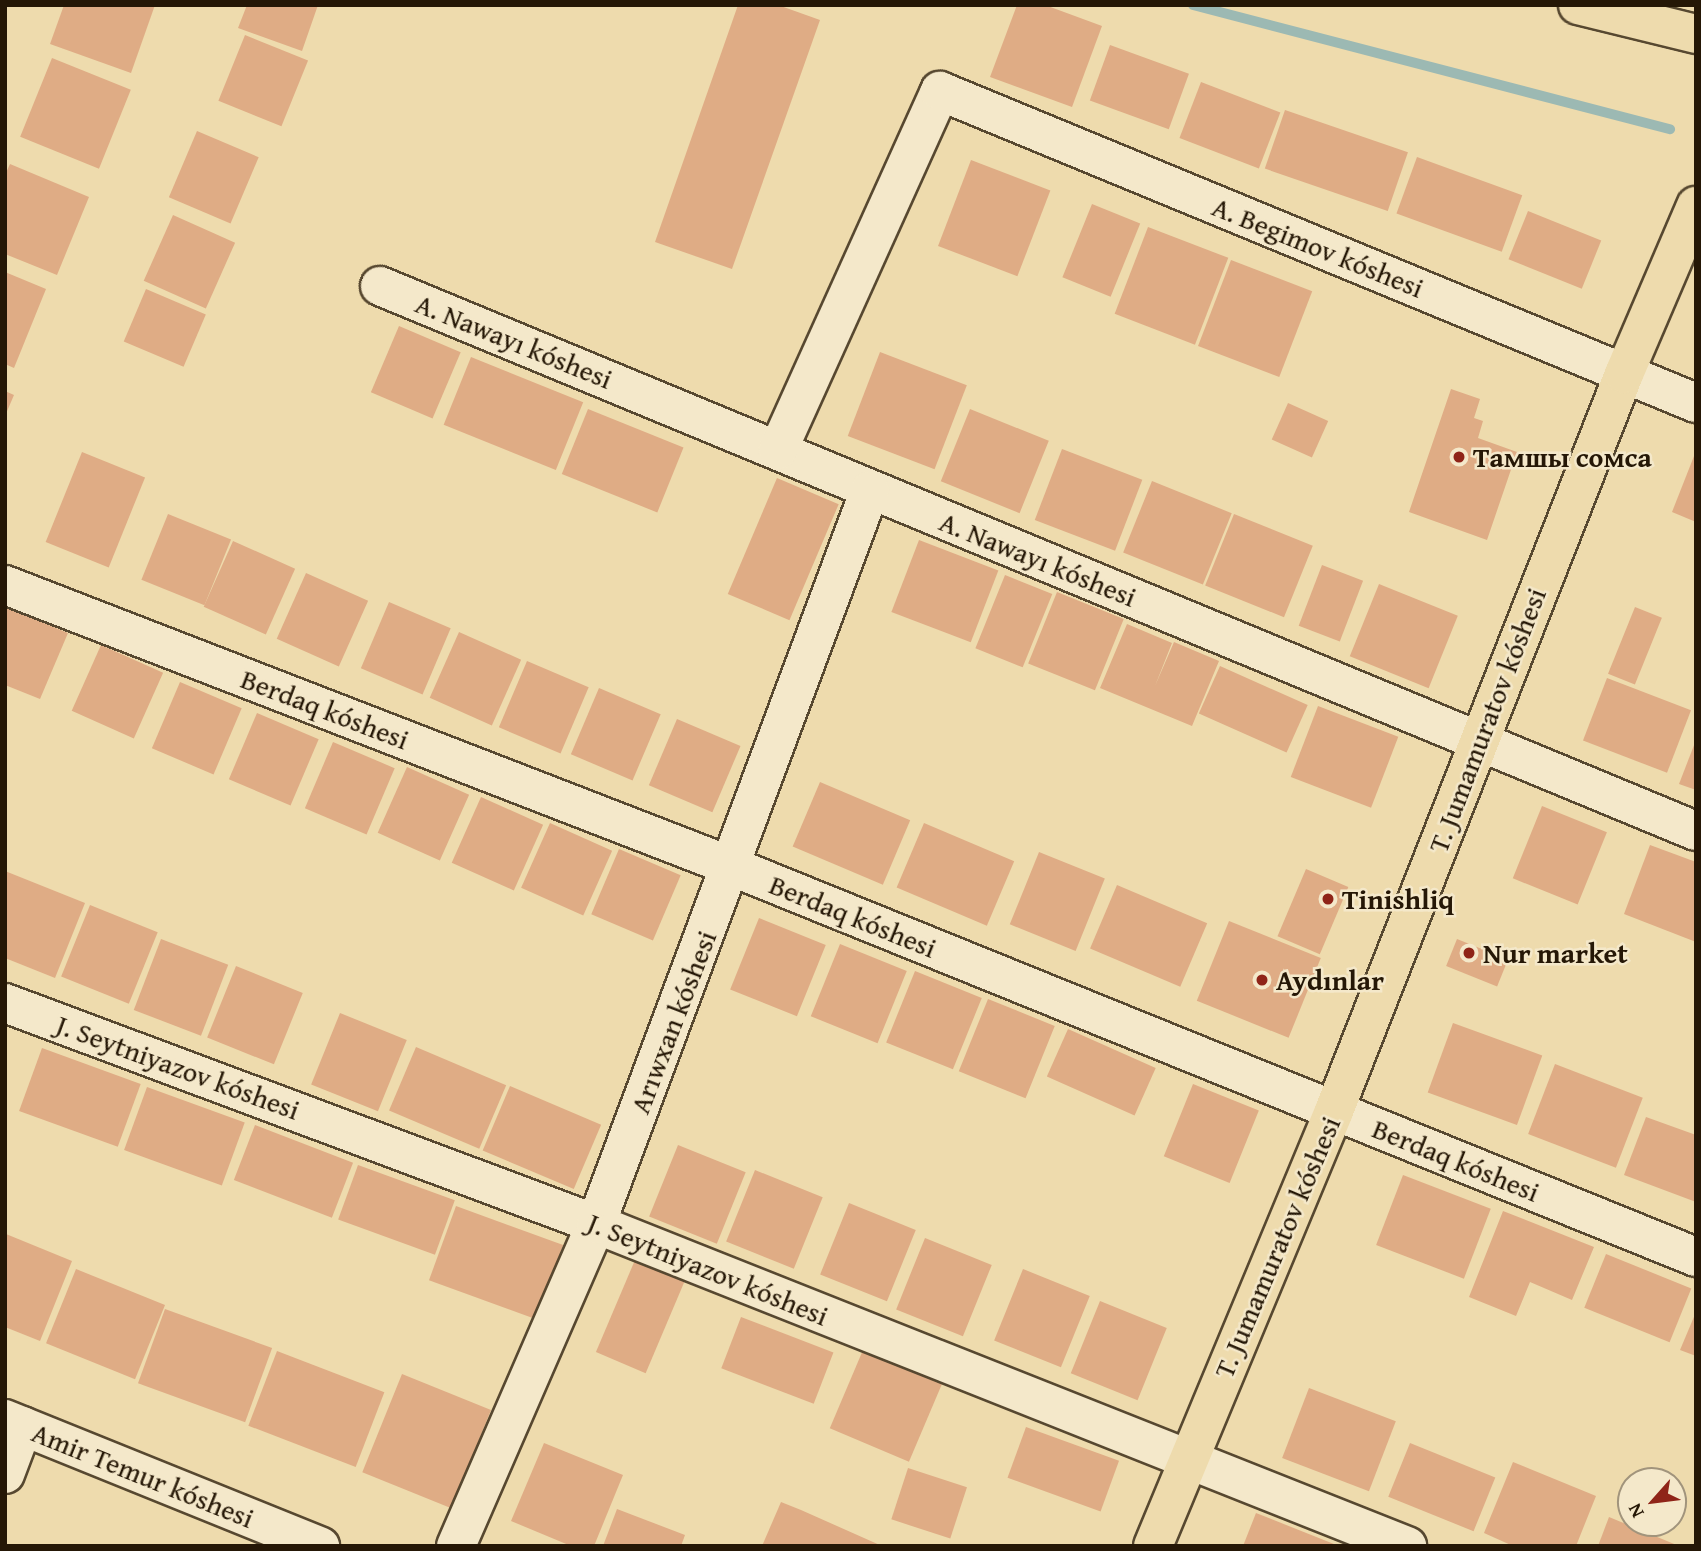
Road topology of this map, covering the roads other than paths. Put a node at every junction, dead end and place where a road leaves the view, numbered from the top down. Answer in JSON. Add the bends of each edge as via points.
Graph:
{"nodes":[{"id":1,"x":1578,"y":5,"type":"edge"},
{"id":2,"x":1696,"y":34,"type":"edge"},
{"id":3,"x":1696,"y":206,"type":"edge"},
{"id":4,"x":380,"y":286,"type":"dead end"},
{"id":5,"x":1624,"y":374,"type":"junction"},
{"id":6,"x":1696,"y":403,"type":"edge"},
{"id":7,"x":778,"y":450,"type":"junction"},
{"id":8,"x":870,"y":490,"type":"junction"},
{"id":9,"x":5,"y":585,"type":"edge"},
{"id":10,"x":1478,"y":741,"type":"junction"},
{"id":11,"x":1696,"y":831,"type":"edge"},
{"id":12,"x":733,"y":867,"type":"junction"},
{"id":13,"x":5,"y":1003,"type":"edge"},
{"id":14,"x":1334,"y":1111,"type":"junction"},
{"id":15,"x":596,"y":1224,"type":"junction"},
{"id":16,"x":1696,"y":1257,"type":"edge"},
{"id":17,"x":14,"y":1423,"type":"edge"},
{"id":18,"x":1186,"y":1461,"type":"junction"},
{"id":19,"x":5,"y":1474,"type":"edge"},
{"id":20,"x":320,"y":1546,"type":"edge"},
{"id":21,"x":456,"y":1546,"type":"edge"},
{"id":22,"x":1153,"y":1546,"type":"edge"},
{"id":23,"x":1407,"y":1546,"type":"edge"}],
"edges":[{"from":1,"to":2,"type":"main road"},
{"from":3,"to":5,"type":"main road","name":"T. Jumamuratov kóshesi"},
{"from":4,"to":7,"type":"street","name":"A. Nawayı kóshesi"},
{"from":5,"to":6,"type":"street","name":"A. Begimov kóshesi"},
{"from":5,"to":7,"type":"street","name":"A. Begimov kóshesi","via":[[940,91]]},
{"from":5,"to":10,"type":"main road","name":"T. Jumamuratov kóshesi"},
{"from":7,"to":8,"type":"street","name":"A. Nawayı kóshesi"},
{"from":8,"to":10,"type":"street","name":"A. Nawayı kóshesi"},
{"from":8,"to":12,"type":"street","name":"Arıwxan kóshesi"},
{"from":9,"to":12,"type":"street","name":"Berdaq kóshesi"},
{"from":10,"to":11,"type":"street","name":"A. Nawayı kóshesi"},
{"from":10,"to":14,"type":"main road","name":"T. Jumamuratov kóshesi"},
{"from":12,"to":14,"type":"street","name":"Berdaq kóshesi"},
{"from":12,"to":15,"type":"street","name":"Arıwxan kóshesi"},
{"from":13,"to":15,"type":"street","name":"J. Seytniyazov kóshesi"},
{"from":14,"to":16,"type":"street","name":"Berdaq kóshesi"},
{"from":14,"to":18,"type":"main road","name":"T. Jumamuratov kóshesi"},
{"from":15,"to":18,"type":"street","name":"J. Seytniyazov kóshesi"},
{"from":15,"to":21,"type":"street","name":"Arıwxan kóshesi"},
{"from":17,"to":19,"type":"street"},
{"from":17,"to":20,"type":"street","name":"Amir Temur kóshesi"},
{"from":18,"to":22,"type":"main road","name":"T. Jumamuratov kóshesi"},
{"from":18,"to":23,"type":"street","name":"J. Seytniyazov kóshesi"}]}
